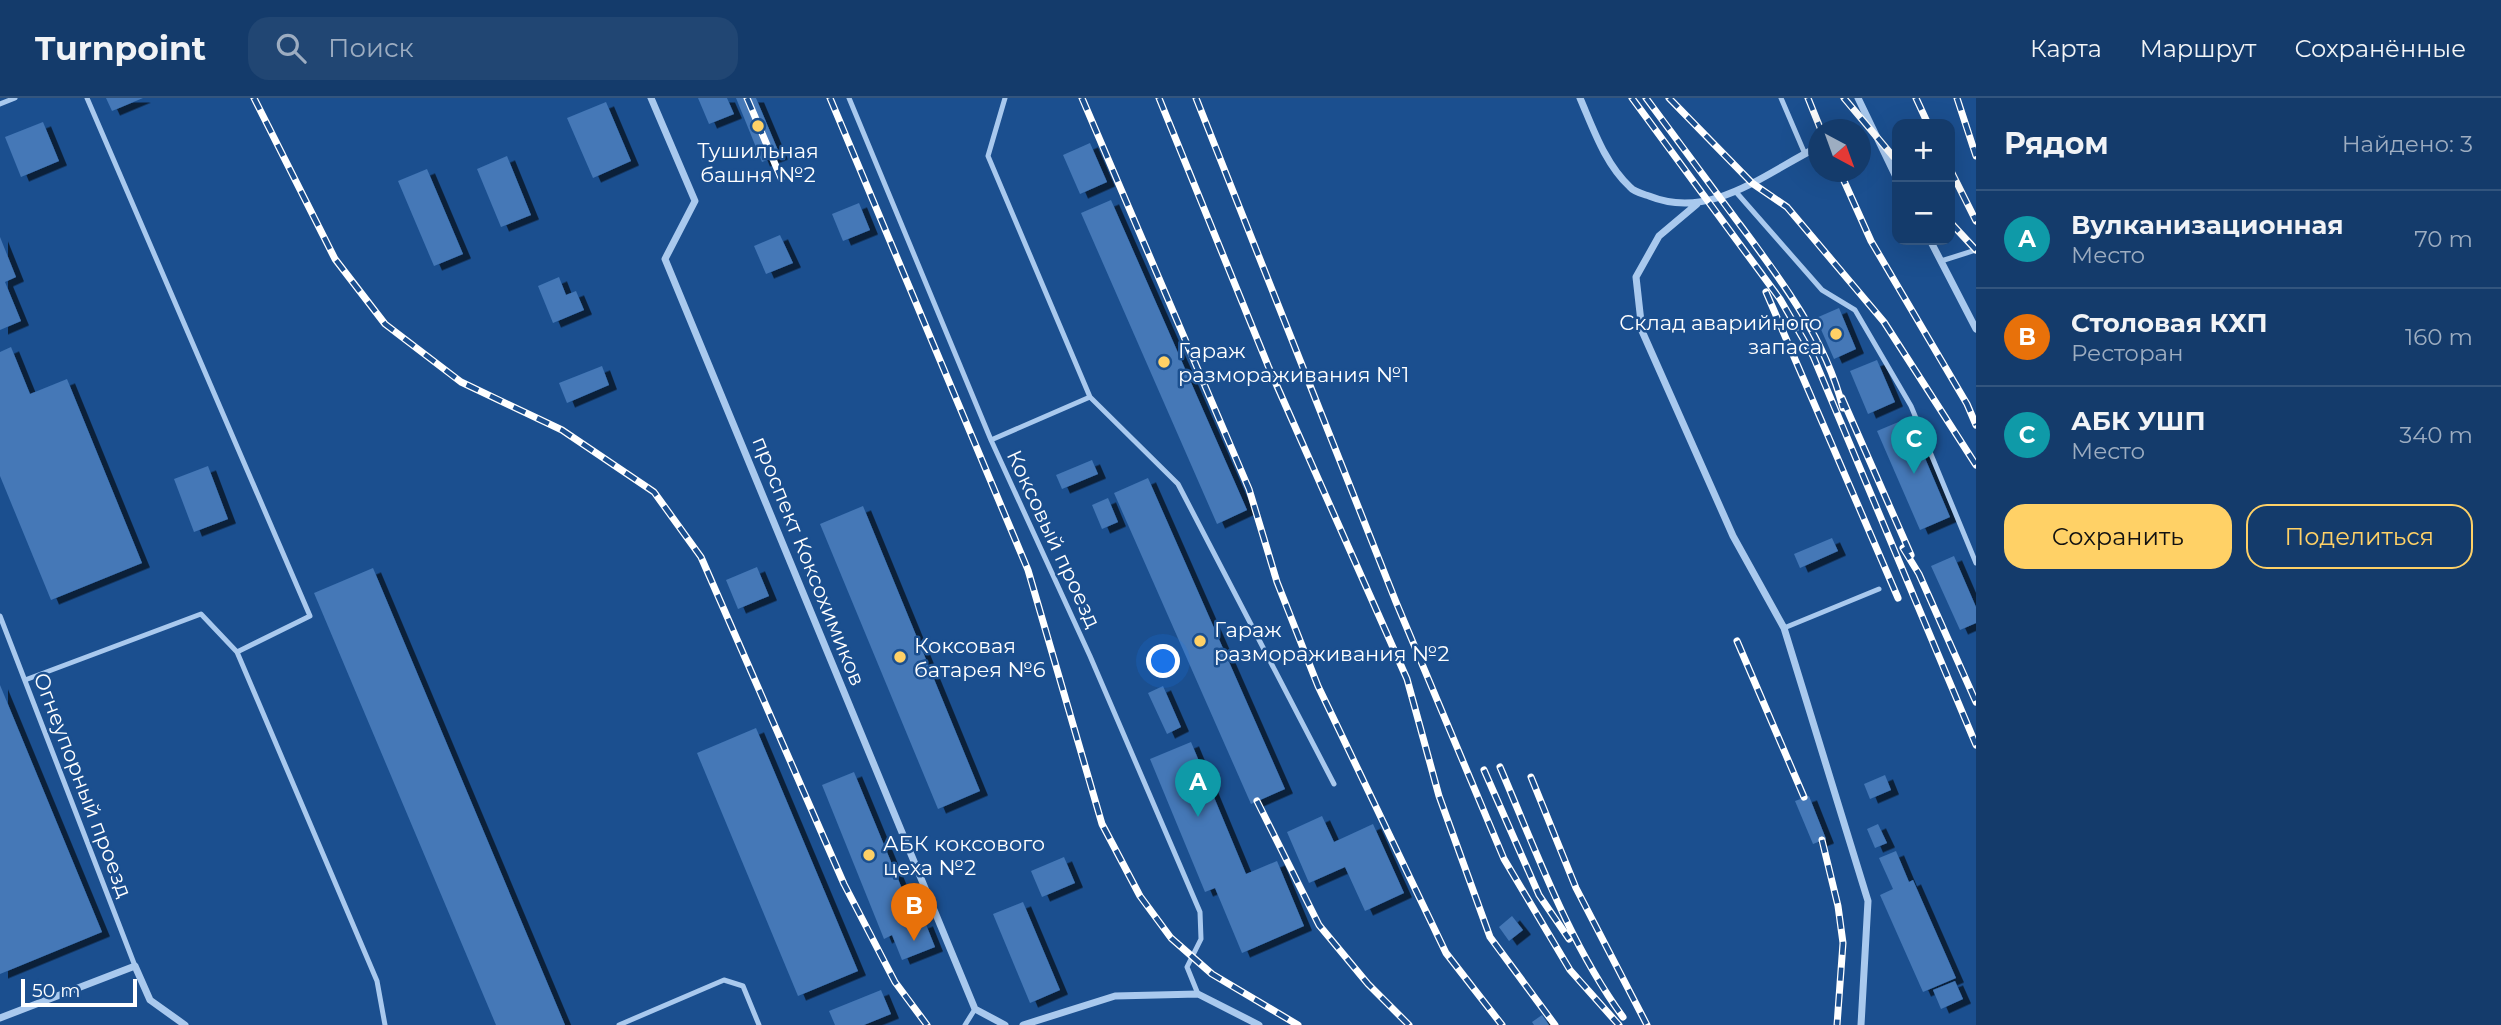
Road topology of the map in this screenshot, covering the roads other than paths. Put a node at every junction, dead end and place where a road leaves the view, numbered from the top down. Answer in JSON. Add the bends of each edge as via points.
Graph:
{"nodes":[{"id":1,"x":15,"y":98,"type":"edge"},
{"id":2,"x":87,"y":98,"type":"edge"},
{"id":3,"x":651,"y":98,"type":"edge"},
{"id":4,"x":849,"y":98,"type":"edge"},
{"id":5,"x":1005,"y":98,"type":"edge"},
{"id":6,"x":1580,"y":98,"type":"edge"},
{"id":7,"x":1781,"y":98,"type":"edge"},
{"id":8,"x":1858,"y":98,"type":"edge"},
{"id":9,"x":0,"y":104,"type":"edge"},
{"id":10,"x":1866,"y":119,"type":"edge"},
{"id":11,"x":1871,"y":130,"type":"edge"},
{"id":12,"x":1808,"y":152,"type":"edge"},
{"id":13,"x":1805,"y":154,"type":"junction"},
{"id":14,"x":1892,"y":170,"type":"edge"},
{"id":15,"x":1736,"y":192,"type":"junction"},
{"id":16,"x":1698,"y":204,"type":"junction"},
{"id":17,"x":1933,"y":245,"type":"edge"},
{"id":18,"x":1976,"y":250,"type":"edge"},
{"id":19,"x":1941,"y":261,"type":"junction"},
{"id":20,"x":1976,"y":329,"type":"edge"},
{"id":21,"x":1090,"y":397,"type":"junction"},
{"id":22,"x":991,"y":440,"type":"junction"},
{"id":23,"x":1976,"y":563,"type":"edge"},
{"id":24,"x":1879,"y":589,"type":"dead end"},
{"id":25,"x":0,"y":616,"type":"edge"},
{"id":26,"x":1784,"y":628,"type":"junction"},
{"id":27,"x":237,"y":652,"type":"junction"},
{"id":28,"x":25,"y":680,"type":"junction"},
{"id":29,"x":1334,"y":784,"type":"dead end"},
{"id":30,"x":135,"y":966,"type":"junction"},
{"id":31,"x":1198,"y":994,"type":"junction"},
{"id":32,"x":975,"y":1009,"type":"junction"},
{"id":33,"x":0,"y":1018,"type":"edge"},
{"id":34,"x":185,"y":1025,"type":"edge"},
{"id":35,"x":385,"y":1025,"type":"edge"},
{"id":36,"x":619,"y":1025,"type":"edge"},
{"id":37,"x":759,"y":1025,"type":"edge"},
{"id":38,"x":965,"y":1025,"type":"edge"},
{"id":39,"x":1005,"y":1025,"type":"edge"},
{"id":40,"x":1023,"y":1025,"type":"edge"},
{"id":41,"x":1259,"y":1025,"type":"edge"},
{"id":42,"x":1861,"y":1025,"type":"edge"}],
"edges":[{"from":1,"to":9,"type":"lane"},
{"from":2,"to":27,"type":"lane","via":[[310,617]]},
{"from":3,"to":32,"type":"street","name":"проспект Коксохимиков","via":[[695,201],[665,260]]},
{"from":4,"to":22,"type":"lane","name":"Коксовый проезд"},
{"from":5,"to":21,"type":"lane","via":[[988,156]]},
{"from":6,"to":16,"type":"street","via":[[1606,157],[1631,189],[1666,203]]},
{"from":7,"to":13,"type":"lane"},
{"from":8,"to":10,"type":"street"},
{"from":11,"to":14,"type":"street"},
{"from":12,"to":13,"type":"street"},
{"from":13,"to":15,"type":"street"},
{"from":15,"to":16,"type":"street"},
{"from":15,"to":23,"type":"lane","via":[[1822,290],[1855,310],[1912,406]]},
{"from":16,"to":26,"type":"street","via":[[1659,236],[1636,277],[1642,331],[1733,536]]},
{"from":17,"to":19,"type":"street"},
{"from":18,"to":19,"type":"lane"},
{"from":19,"to":20,"type":"street"},
{"from":21,"to":22,"type":"lane"},
{"from":21,"to":29,"type":"lane","via":[[1178,485]]},
{"from":22,"to":31,"type":"lane","name":"Коксовый проезд","via":[[1200,912],[1201,939],[1187,967]]},
{"from":24,"to":26,"type":"lane"},
{"from":25,"to":28,"type":"lane","name":"Огнеупорный проезд"},
{"from":26,"to":42,"type":"street","via":[[1868,901]]},
{"from":27,"to":28,"type":"lane","via":[[201,614]]},
{"from":27,"to":35,"type":"lane","via":[[377,981]]},
{"from":28,"to":30,"type":"lane","name":"Огнеупорный проезд"},
{"from":30,"to":33,"type":"street"},
{"from":30,"to":34,"type":"street","via":[[150,1000]]},
{"from":31,"to":40,"type":"street","via":[[1115,996]]},
{"from":31,"to":41,"type":"street"},
{"from":32,"to":38,"type":"lane"},
{"from":32,"to":39,"type":"street"},
{"from":36,"to":37,"type":"lane","via":[[724,981],[743,986]]}]}
